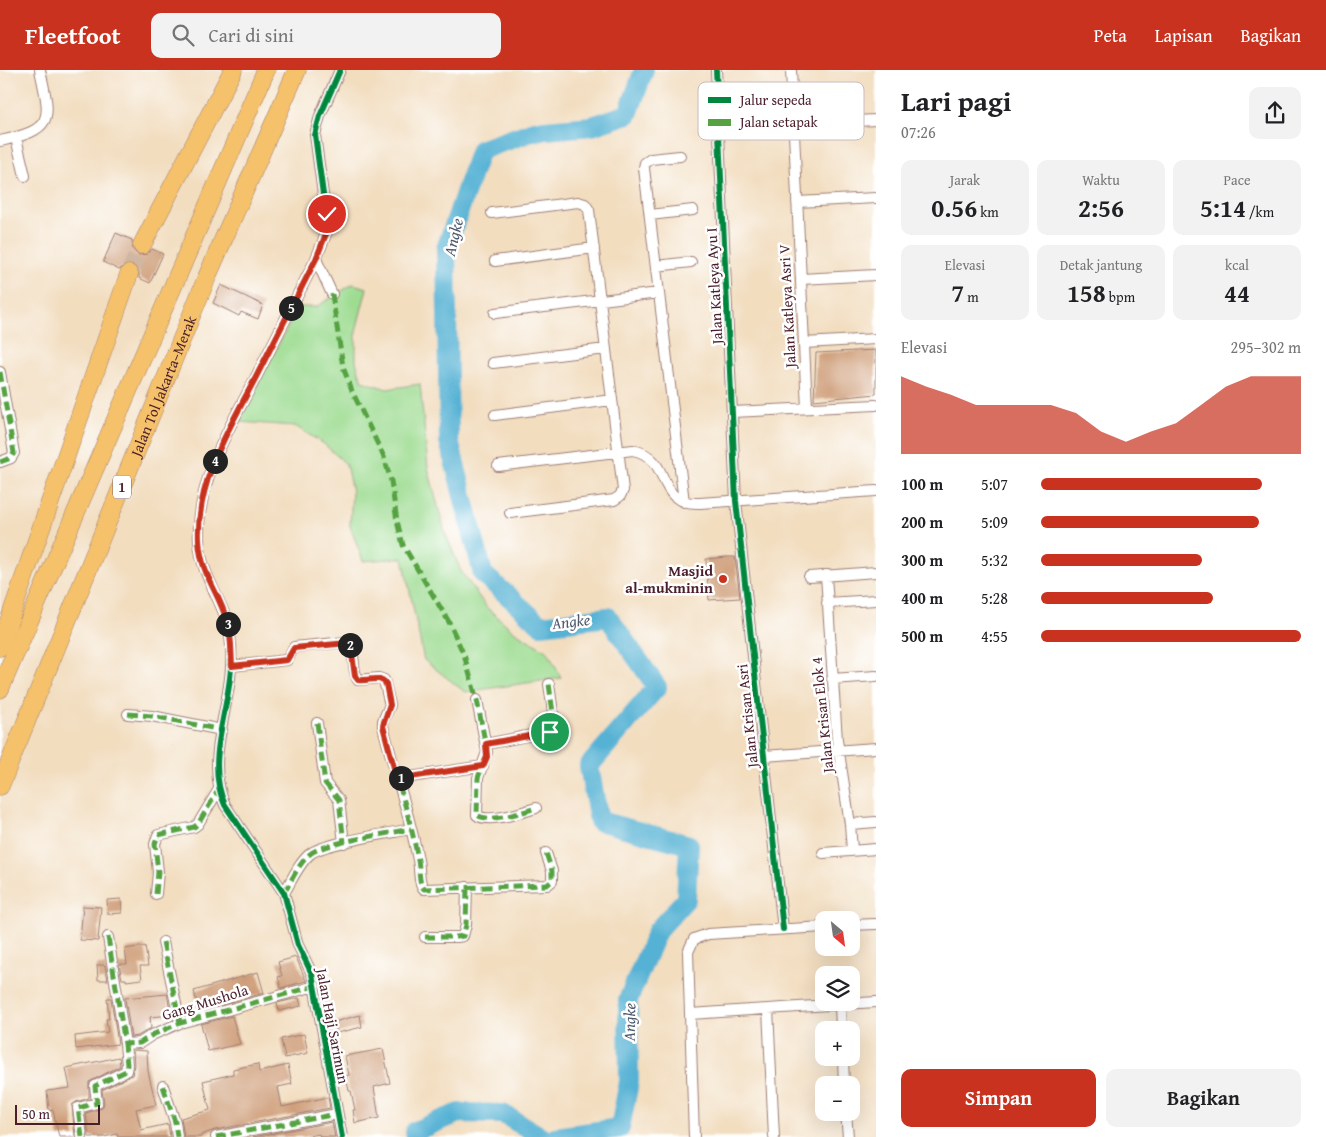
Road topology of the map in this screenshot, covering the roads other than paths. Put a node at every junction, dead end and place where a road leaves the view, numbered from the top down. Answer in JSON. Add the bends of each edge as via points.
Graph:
{"nodes":[{"id":1,"x":40,"y":70,"type":"edge"},
{"id":2,"x":233,"y":70,"type":"edge"},
{"id":3,"x":266,"y":70,"type":"edge"},
{"id":4,"x":297,"y":70,"type":"edge"},
{"id":5,"x":340,"y":70,"type":"edge"},
{"id":6,"x":16,"y":138,"type":"junction"},
{"id":7,"x":719,"y":140,"type":"edge"},
{"id":8,"x":795,"y":140,"type":"edge"},
{"id":9,"x":0,"y":141,"type":"edge"},
{"id":10,"x":680,"y":156,"type":"dead end"},
{"id":11,"x":24,"y":176,"type":"dead end"},
{"id":12,"x":876,"y":198,"type":"edge"},
{"id":13,"x":797,"y":202,"type":"junction"},
{"id":14,"x":693,"y":210,"type":"dead end"},
{"id":15,"x":492,"y":213,"type":"dead end"},
{"id":16,"x":650,"y":216,"type":"junction"},
{"id":17,"x":142,"y":245,"type":"tunnel mouth"},
{"id":18,"x":594,"y":248,"type":"junction"},
{"id":19,"x":316,"y":259,"type":"junction"},
{"id":20,"x":495,"y":260,"type":"dead end"},
{"id":21,"x":692,"y":262,"type":"dead end"},
{"id":22,"x":656,"y":266,"type":"junction"},
{"id":23,"x":129,"y":274,"type":"tunnel mouth"},
{"id":24,"x":876,"y":275,"type":"edge"},
{"id":25,"x":801,"y":279,"type":"junction"},
{"id":26,"x":659,"y":293,"type":"junction"},
{"id":27,"x":332,"y":294,"type":"dead end"},
{"id":28,"x":600,"y":300,"type":"junction"},
{"id":29,"x":495,"y":313,"type":"dead end"},
{"id":30,"x":876,"y":339,"type":"edge"},
{"id":31,"x":804,"y":343,"type":"junction"},
{"id":32,"x":606,"y":349,"type":"junction"},
{"id":33,"x":493,"y":363,"type":"dead end"},
{"id":34,"x":0,"y":372,"type":"edge"},
{"id":35,"x":612,"y":400,"type":"junction"},
{"id":36,"x":876,"y":405,"type":"edge"},
{"id":37,"x":807,"y":408,"type":"junction"},
{"id":38,"x":732,"y":412,"type":"junction"},
{"id":39,"x":495,"y":415,"type":"dead end"},
{"id":40,"x":618,"y":452,"type":"junction"},
{"id":41,"x":0,"y":462,"type":"edge"},
{"id":42,"x":498,"y":466,"type":"dead end"},
{"id":43,"x":876,"y":491,"type":"edge"},
{"id":44,"x":736,"y":501,"type":"junction"},
{"id":45,"x":684,"y":502,"type":"junction"},
{"id":46,"x":510,"y":513,"type":"dead end"},
{"id":47,"x":876,"y":572,"type":"edge"},
{"id":48,"x":826,"y":575,"type":"junction"},
{"id":49,"x":809,"y":577,"type":"dead end"},
{"id":50,"x":876,"y":600,"type":"edge"},
{"id":51,"x":827,"y":603,"type":"junction"},
{"id":52,"x":0,"y":646,"type":"edge"},
{"id":53,"x":232,"y":666,"type":"junction"},
{"id":54,"x":876,"y":676,"type":"edge"},
{"id":55,"x":832,"y":679,"type":"junction"},
{"id":56,"x":549,"y":684,"type":"dead end"},
{"id":57,"x":0,"y":689,"type":"edge"},
{"id":58,"x":477,"y":700,"type":"dead end"},
{"id":59,"x":128,"y":714,"type":"dead end"},
{"id":60,"x":317,"y":723,"type":"dead end"},
{"id":61,"x":222,"y":730,"type":"junction"},
{"id":62,"x":486,"y":744,"type":"junction"},
{"id":63,"x":876,"y":748,"type":"edge"},
{"id":64,"x":839,"y":751,"type":"junction"},
{"id":65,"x":764,"y":756,"type":"junction"},
{"id":66,"x":483,"y":766,"type":"junction"},
{"id":67,"x":397,"y":779,"type":"junction"},
{"id":68,"x":0,"y":786,"type":"edge"},
{"id":69,"x":219,"y":789,"type":"junction"},
{"id":70,"x":536,"y":808,"type":"dead end"},
{"id":71,"x":876,"y":822,"type":"edge"},
{"id":72,"x":850,"y":824,"type":"junction"},
{"id":73,"x":411,"y":829,"type":"junction"},
{"id":74,"x":344,"y":843,"type":"junction"},
{"id":75,"x":876,"y":849,"type":"edge"},
{"id":76,"x":852,"y":850,"type":"junction"},
{"id":77,"x":822,"y":853,"type":"dead end"},
{"id":78,"x":546,"y":854,"type":"dead end"},
{"id":79,"x":467,"y":887,"type":"junction"},
{"id":80,"x":284,"y":893,"type":"junction"},
{"id":81,"x":156,"y":894,"type":"dead end"},
{"id":82,"x":876,"y":924,"type":"edge"},
{"id":83,"x":860,"y":925,"type":"edge"},
{"id":84,"x":815,"y":927,"type":"edge"},
{"id":85,"x":783,"y":929,"type":"junction"},
{"id":86,"x":108,"y":937,"type":"dead end"},
{"id":87,"x":425,"y":937,"type":"dead end"},
{"id":88,"x":163,"y":942,"type":"dead end"},
{"id":89,"x":314,"y":986,"type":"junction"},
{"id":90,"x":876,"y":1002,"type":"edge"},
{"id":91,"x":860,"y":1003,"type":"edge"},
{"id":92,"x":815,"y":1006,"type":"edge"},
{"id":93,"x":768,"y":1009,"type":"junction"},
{"id":94,"x":690,"y":1014,"type":"junction"},
{"id":95,"x":180,"y":1023,"type":"junction"},
{"id":96,"x":125,"y":1044,"type":"junction"},
{"id":97,"x":163,"y":1086,"type":"dead end"},
{"id":98,"x":337,"y":1114,"type":"junction"},
{"id":99,"x":847,"y":1121,"type":"edge"},
{"id":100,"x":82,"y":1137,"type":"edge"},
{"id":101,"x":177,"y":1137,"type":"edge"},
{"id":102,"x":216,"y":1137,"type":"edge"},
{"id":103,"x":342,"y":1137,"type":"edge"},
{"id":104,"x":694,"y":1137,"type":"edge"},
{"id":105,"x":774,"y":1137,"type":"edge"},
{"id":106,"x":848,"y":1137,"type":"edge"}],
"edges":[{"from":1,"to":6,"type":"street","via":[[47,116],[42,125]]},
{"from":2,"to":17,"type":"highway"},
{"from":3,"to":57,"type":"highway","name":"Jalan Tol Jakarta–Merak","number":"1"},
{"from":4,"to":68,"type":"highway","name":"Jalan Tol Jakarta–Merak","number":"1","via":[[207,277]]},
{"from":5,"to":19,"type":"street","via":[[315,134],[327,224]]},
{"from":6,"to":9,"type":"street"},
{"from":6,"to":11,"type":"street"},
{"from":7,"to":38,"type":"street","name":"Jalan Katleya Ayu I"},
{"from":8,"to":13,"type":"street","name":"Jalan Katleya Asri V"},
{"from":10,"to":16,"type":"street","via":[[645,162]]},
{"from":12,"to":13,"type":"street"},
{"from":13,"to":25,"type":"street","name":"Jalan Katleya Asri V"},
{"from":14,"to":16,"type":"street"},
{"from":15,"to":18,"type":"street","via":[[578,202],[585,204],[589,210]]},
{"from":16,"to":22,"type":"street"},
{"from":18,"to":20,"type":"street"},
{"from":18,"to":28,"type":"street"},
{"from":19,"to":27,"type":"street"},
{"from":19,"to":53,"type":"street","via":[[227,433],[201,501],[200,554],[227,620]]},
{"from":21,"to":22,"type":"street"},
{"from":22,"to":26,"type":"street"},
{"from":23,"to":52,"type":"highway"},
{"from":24,"to":25,"type":"street"},
{"from":25,"to":31,"type":"street","name":"Jalan Katleya Asri V"},
{"from":26,"to":28,"type":"street"},
{"from":26,"to":45,"type":"street"},
{"from":28,"to":29,"type":"street"},
{"from":28,"to":32,"type":"street"},
{"from":30,"to":31,"type":"street"},
{"from":31,"to":37,"type":"street","name":"Jalan Katleya Asri V"},
{"from":32,"to":33,"type":"street"},
{"from":32,"to":35,"type":"street"},
{"from":34,"to":41,"type":"street","via":[[14,453],[11,458]]},
{"from":35,"to":39,"type":"street"},
{"from":35,"to":40,"type":"street"},
{"from":36,"to":37,"type":"street"},
{"from":37,"to":38,"type":"street"},
{"from":38,"to":44,"type":"street","name":"Jalan Katleya Ayu I"},
{"from":40,"to":42,"type":"street"},
{"from":40,"to":45,"type":"street","via":[[642,452],[656,463],[675,499]]},
{"from":40,"to":46,"type":"street","via":[[623,490],[614,500]]},
{"from":43,"to":44,"type":"street"},
{"from":44,"to":45,"type":"street"},
{"from":44,"to":65,"type":"street","name":"Jalan Krisan Asri"},
{"from":47,"to":48,"type":"street"},
{"from":48,"to":49,"type":"street"},
{"from":48,"to":51,"type":"street","name":"Jalan Krisan Elok 4"},
{"from":50,"to":51,"type":"street"},
{"from":51,"to":55,"type":"street","name":"Jalan Krisan Elok 4"},
{"from":53,"to":61,"type":"street"},
{"from":53,"to":67,"type":"street","via":[[287,660],[294,648],[348,643],[358,680],[379,678],[386,684],[390,705],[383,726]]},
{"from":54,"to":55,"type":"street"},
{"from":55,"to":64,"type":"street","name":"Jalan Krisan Elok 4"},
{"from":56,"to":62,"type":"street","via":[[555,726],[552,731]]},
{"from":58,"to":62,"type":"street"},
{"from":59,"to":61,"type":"street"},
{"from":60,"to":74,"type":"street","via":[[325,783],[339,800]]},
{"from":61,"to":69,"type":"street","via":[[218,756]]},
{"from":62,"to":66,"type":"street","via":[[487,757]]},
{"from":63,"to":64,"type":"street"},
{"from":64,"to":65,"type":"street"},
{"from":64,"to":72,"type":"street","name":"Jalan Krisan Elok 4"},
{"from":65,"to":85,"type":"street","name":"Jalan Krisan Asri"},
{"from":66,"to":67,"type":"street"},
{"from":66,"to":70,"type":"street","via":[[478,778],[479,817],[487,819]]},
{"from":67,"to":73,"type":"street"},
{"from":69,"to":80,"type":"street","name":"Jalan Haji Sarimun","via":[[225,804]]},
{"from":69,"to":81,"type":"street","via":[[196,826],[158,835],[155,844]]},
{"from":71,"to":72,"type":"street"},
{"from":72,"to":76,"type":"street","name":"Jalan Krisan Elok 4"},
{"from":73,"to":74,"type":"street"},
{"from":73,"to":79,"type":"street","via":[[424,890]]},
{"from":74,"to":80,"type":"street","via":[[309,854]]},
{"from":75,"to":76,"type":"street"},
{"from":76,"to":77,"type":"street"},
{"from":78,"to":79,"type":"street","via":[[552,874],[549,884]]},
{"from":79,"to":87,"type":"street","via":[[466,925],[462,936]]},
{"from":80,"to":89,"type":"street","name":"Jalan Haji Sarimun"},
{"from":82,"to":83,"type":"street"},
{"from":84,"to":85,"type":"street"},
{"from":85,"to":94,"type":"street","via":[[708,934],[694,939],[688,952]]},
{"from":86,"to":96,"type":"street"},
{"from":88,"to":95,"type":"street"},
{"from":89,"to":95,"type":"street","name":"Gang Mushola"},
{"from":89,"to":98,"type":"street","name":"Jalan Haji Sarimun"},
{"from":90,"to":91,"type":"street"},
{"from":92,"to":93,"type":"street"},
{"from":93,"to":94,"type":"street"},
{"from":93,"to":105,"type":"street"},
{"from":94,"to":104,"type":"street"},
{"from":95,"to":96,"type":"street","name":"Gang Mushola","via":[[140,1043]]},
{"from":96,"to":100,"type":"street","via":[[126,1071],[95,1086],[97,1104],[78,1108]]},
{"from":97,"to":101,"type":"street"},
{"from":98,"to":102,"type":"street"},
{"from":98,"to":103,"type":"street","name":"Jalan Haji Sarimun"},
{"from":99,"to":106,"type":"street"}]}
